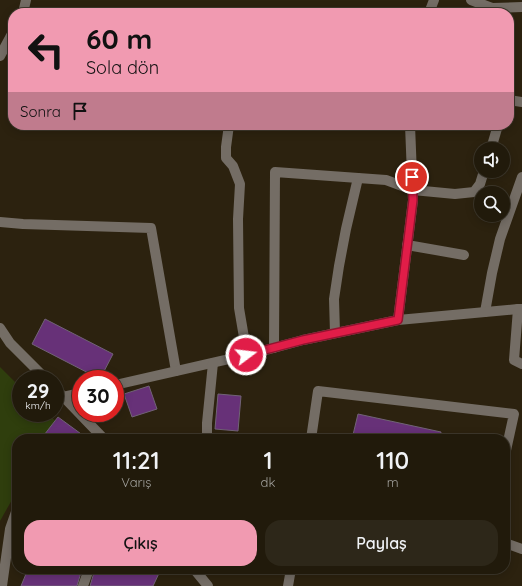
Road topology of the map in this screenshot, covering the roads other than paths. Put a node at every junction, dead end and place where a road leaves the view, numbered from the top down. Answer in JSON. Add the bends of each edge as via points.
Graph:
{"nodes":[{"id":1,"x":471,"y":0,"type":"edge"},
{"id":2,"x":522,"y":7,"type":"edge"},
{"id":3,"x":8,"y":41,"type":"edge"},
{"id":4,"x":0,"y":56,"type":"edge"},
{"id":5,"x":228,"y":130,"type":"edge"},
{"id":6,"x":410,"y":130,"type":"edge"},
{"id":7,"x":497,"y":130,"type":"edge"},
{"id":8,"x":493,"y":142,"type":"edge"},
{"id":9,"x":522,"y":177,"type":"edge"},
{"id":10,"x":358,"y":178,"type":"junction"},
{"id":11,"x":482,"y":178,"type":"edge"},
{"id":12,"x":413,"y":190,"type":"junction"},
{"id":13,"x":0,"y":222,"type":"edge"},
{"id":14,"x":407,"y":245,"type":"junction"},
{"id":15,"x":464,"y":255,"type":"dead end"},
{"id":16,"x":520,"y":309,"type":"edge"},
{"id":17,"x":485,"y":312,"type":"junction"},
{"id":18,"x":398,"y":320,"type":"junction"},
{"id":19,"x":0,"y":328,"type":"edge"},
{"id":20,"x":335,"y":333,"type":"junction"},
{"id":21,"x":274,"y":348,"type":"junction"},
{"id":22,"x":246,"y":355,"type":"junction"},
{"id":23,"x":213,"y":363,"type":"junction"},
{"id":24,"x":522,"y":364,"type":"edge"},
{"id":25,"x":37,"y":370,"type":"edge"},
{"id":26,"x":176,"y":371,"type":"junction"},
{"id":27,"x":124,"y":383,"type":"edge"},
{"id":28,"x":64,"y":398,"type":"edge"},
{"id":29,"x":99,"y":434,"type":"edge"},
{"id":30,"x":207,"y":434,"type":"edge"},
{"id":31,"x":312,"y":434,"type":"edge"},
{"id":32,"x":510,"y":434,"type":"edge"},
{"id":33,"x":12,"y":523,"type":"edge"},
{"id":34,"x":510,"y":545,"type":"edge"},
{"id":35,"x":522,"y":549,"type":"edge"},
{"id":36,"x":87,"y":574,"type":"edge"},
{"id":37,"x":198,"y":574,"type":"edge"},
{"id":38,"x":290,"y":574,"type":"edge"},
{"id":39,"x":2,"y":586,"type":"edge"},
{"id":40,"x":83,"y":586,"type":"edge"},
{"id":41,"x":208,"y":586,"type":"edge"},
{"id":42,"x":288,"y":586,"type":"edge"}],
"edges":[{"from":1,"to":2,"type":"street","via":[[492,8]]},
{"from":3,"to":4,"type":"street"},
{"from":5,"to":22,"type":"street","via":[[226,158],[233,166],[240,184],[239,308]]},
{"from":6,"to":12,"type":"street"},
{"from":7,"to":8,"type":"street"},
{"from":9,"to":17,"type":"street","via":[[500,239]]},
{"from":10,"to":12,"type":"street","via":[[386,180]]},
{"from":10,"to":20,"type":"street","via":[[338,266],[334,300]]},
{"from":10,"to":21,"type":"street","via":[[275,172]]},
{"from":11,"to":12,"type":"street","via":[[474,192],[455,194]]},
{"from":12,"to":14,"type":"street"},
{"from":13,"to":26,"type":"street","via":[[151,228]]},
{"from":14,"to":15,"type":"street"},
{"from":14,"to":18,"type":"street"},
{"from":16,"to":17,"type":"street"},
{"from":16,"to":24,"type":"street","via":[[514,360]]},
{"from":17,"to":18,"type":"street"},
{"from":18,"to":20,"type":"street"},
{"from":19,"to":25,"type":"street","via":[[10,343]]},
{"from":20,"to":21,"type":"street"},
{"from":21,"to":22,"type":"street"},
{"from":22,"to":23,"type":"street"},
{"from":23,"to":26,"type":"street"},
{"from":23,"to":30,"type":"street"},
{"from":26,"to":27,"type":"street"},
{"from":28,"to":29,"type":"street"},
{"from":31,"to":32,"type":"street","via":[[318,391],[514,414]]},
{"from":33,"to":39,"type":"street"},
{"from":34,"to":35,"type":"street"},
{"from":36,"to":40,"type":"street"},
{"from":37,"to":41,"type":"street"},
{"from":38,"to":42,"type":"street"}]}
